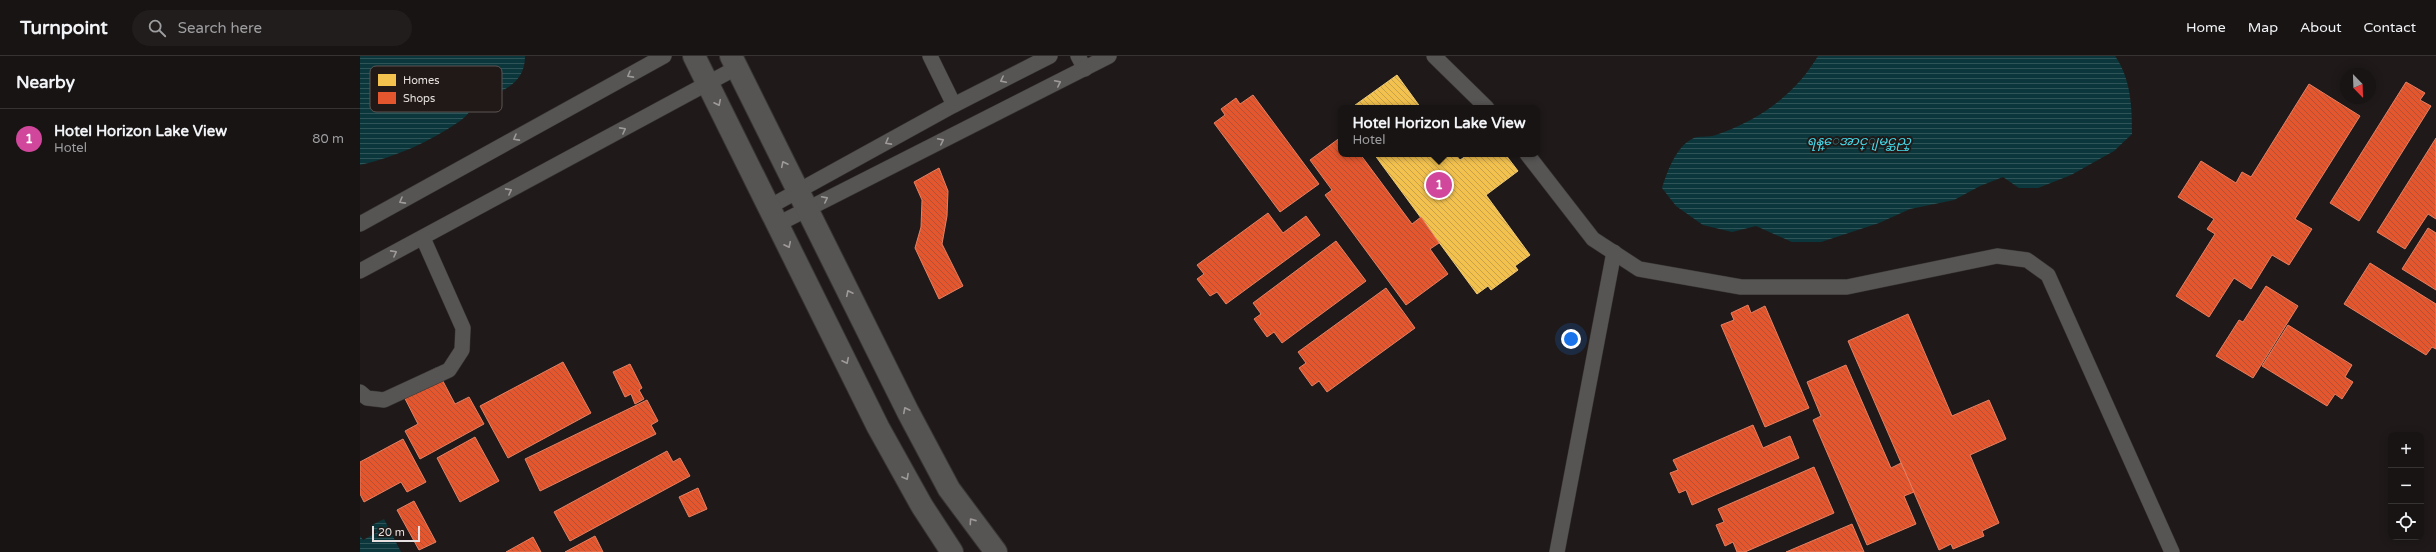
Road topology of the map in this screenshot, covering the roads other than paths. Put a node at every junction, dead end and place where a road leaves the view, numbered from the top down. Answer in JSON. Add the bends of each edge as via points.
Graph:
{"nodes":[{"id":1,"x":664,"y":56,"type":"edge"},
{"id":2,"x":694,"y":56,"type":"edge"},
{"id":3,"x":930,"y":56,"type":"edge"},
{"id":4,"x":1050,"y":56,"type":"edge"},
{"id":5,"x":1109,"y":56,"type":"edge"},
{"id":6,"x":1434,"y":56,"type":"edge"},
{"id":7,"x":734,"y":62,"type":"edge"},
{"id":8,"x":1082,"y":63,"type":"edge"},
{"id":9,"x":708,"y":84,"type":"junction"},
{"id":10,"x":954,"y":105,"type":"junction"},
{"id":11,"x":1484,"y":105,"type":"edge"},
{"id":12,"x":1530,"y":157,"type":"edge"},
{"id":13,"x":802,"y":200,"type":"junction"},
{"id":14,"x":774,"y":215,"type":"junction"},
{"id":15,"x":360,"y":224,"type":"edge"},
{"id":16,"x":423,"y":238,"type":"junction"},
{"id":17,"x":1614,"y":252,"type":"junction"},
{"id":18,"x":360,"y":271,"type":"edge"},
{"id":19,"x":360,"y":392,"type":"edge"},
{"id":20,"x":952,"y":552,"type":"edge"},
{"id":21,"x":996,"y":552,"type":"edge"},
{"id":22,"x":1558,"y":552,"type":"edge"},
{"id":23,"x":2172,"y":552,"type":"edge"}],
"edges":[{"from":1,"to":15,"type":"street","one_way":true},
{"from":2,"to":9,"type":"main road"},
{"from":3,"to":10,"type":"street"},
{"from":4,"to":10,"type":"street","one_way":true},
{"from":5,"to":8,"type":"street"},
{"from":6,"to":11,"type":"street"},
{"from":7,"to":9,"type":"street"},
{"from":13,"to":7,"type":"main road","one_way":true},
{"from":13,"to":8,"type":"street","one_way":true},
{"from":9,"to":14,"type":"main road","one_way":true},
{"from":16,"to":9,"type":"street","one_way":true},
{"from":10,"to":13,"type":"street","one_way":true},
{"from":12,"to":17,"type":"street","via":[[1593,239]]},
{"from":13,"to":14,"type":"street"},
{"from":21,"to":13,"type":"main road","one_way":true,"via":[[949,489]]},
{"from":14,"to":20,"type":"main road","one_way":true,"via":[[878,427],[922,506]]},
{"from":18,"to":16,"type":"street","one_way":true},
{"from":16,"to":19,"type":"street","via":[[463,328],[462,350],[449,370],[384,400],[367,398]]},
{"from":17,"to":22,"type":"street"},
{"from":17,"to":23,"type":"street","via":[[1639,269],[1741,288],[1847,287],[1997,256],[2027,260],[2048,275]]}]}
